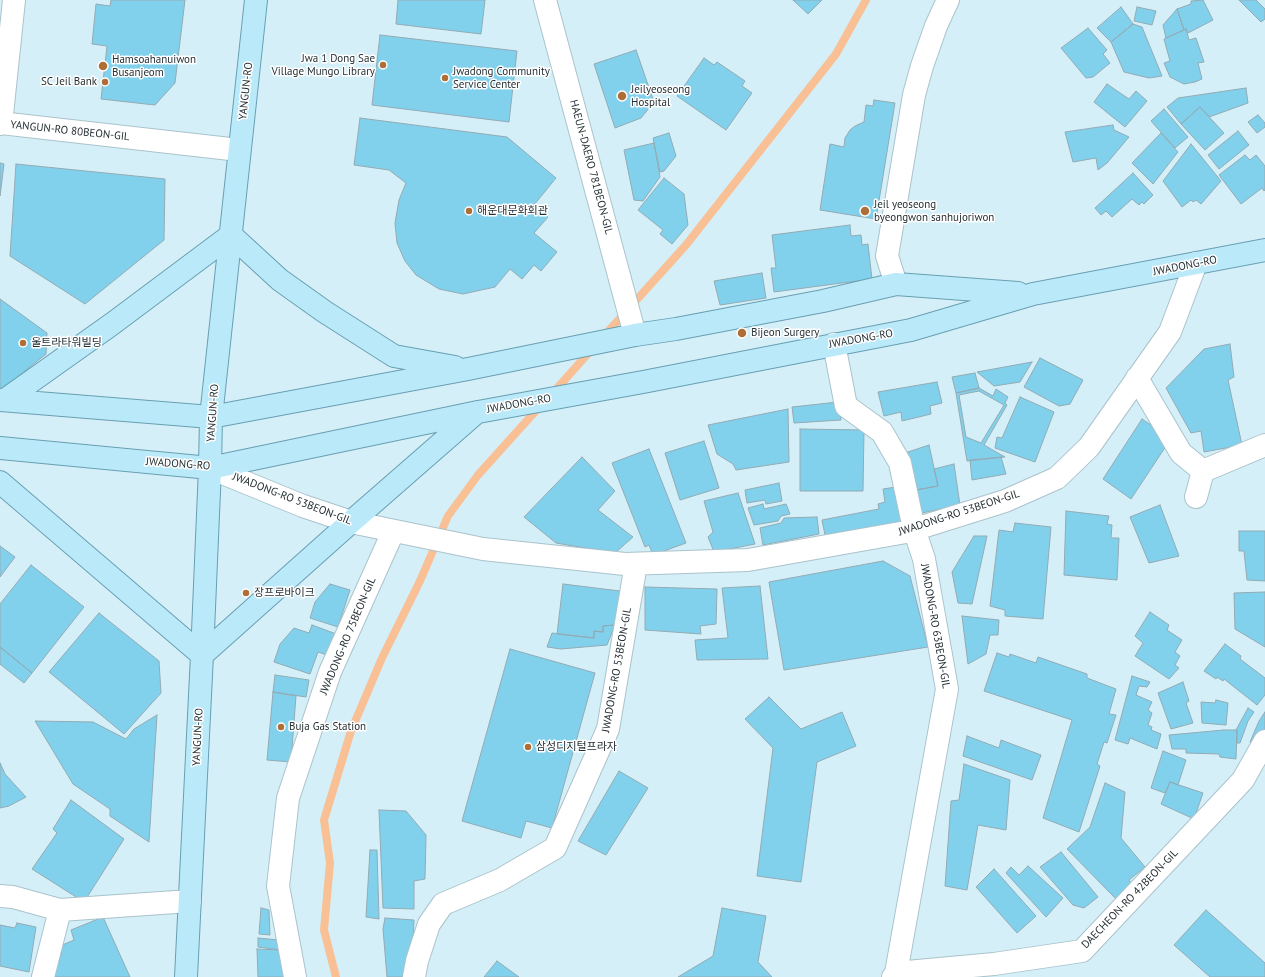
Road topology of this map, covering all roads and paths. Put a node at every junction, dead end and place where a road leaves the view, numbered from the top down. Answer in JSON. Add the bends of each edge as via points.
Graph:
{"nodes":[{"id":1,"x":14,"y":0,"type":"edge"},
{"id":2,"x":256,"y":0,"type":"edge"},
{"id":3,"x":545,"y":0,"type":"edge"},
{"id":4,"x":948,"y":0,"type":"edge"},
{"id":5,"x":0,"y":124,"type":"edge"},
{"id":6,"x":239,"y":150,"type":"junction"},
{"id":7,"x":231,"y":235,"type":"junction"},
{"id":8,"x":1265,"y":250,"type":"edge"},
{"id":9,"x":1196,"y":263,"type":"junction"},
{"id":10,"x":896,"y":284,"type":"junction"},
{"id":11,"x":1033,"y":294,"type":"junction"},
{"id":12,"x":635,"y":335,"type":"junction"},
{"id":13,"x":834,"y":344,"type":"junction"},
{"id":14,"x":468,"y":369,"type":"junction"},
{"id":15,"x":1137,"y":378,"type":"junction"},
{"id":16,"x":3,"y":400,"type":"edge"},
{"id":17,"x":478,"y":412,"type":"junction"},
{"id":18,"x":211,"y":418,"type":"junction"},
{"id":19,"x":1265,"y":444,"type":"edge"},
{"id":20,"x":0,"y":448,"type":"edge"},
{"id":21,"x":210,"y":468,"type":"junction"},
{"id":22,"x":1203,"y":471,"type":"junction"},
{"id":23,"x":0,"y":482,"type":"edge"},
{"id":24,"x":1196,"y":497,"type":"dead end"},
{"id":25,"x":351,"y":522,"type":"junction"},
{"id":26,"x":914,"y":529,"type":"junction"},
{"id":27,"x":393,"y":532,"type":"junction"},
{"id":28,"x":636,"y":564,"type":"junction"},
{"id":29,"x":202,"y":655,"type":"junction"},
{"id":30,"x":1265,"y":741,"type":"edge"},
{"id":31,"x":0,"y":896,"type":"edge"},
{"id":32,"x":190,"y":901,"type":"junction"},
{"id":33,"x":60,"y":910,"type":"junction"},
{"id":34,"x":894,"y":975,"type":"edge"},
{"id":35,"x":43,"y":977,"type":"edge"},
{"id":36,"x":186,"y":977,"type":"edge"},
{"id":37,"x":295,"y":977,"type":"edge"},
{"id":38,"x":414,"y":977,"type":"edge"}],
"edges":[{"from":1,"to":5,"type":"street","name":"YANGUN-RO 80BEON-GIL"},
{"from":2,"to":6,"type":"main road","name":"YANGUN-RO"},
{"from":3,"to":12,"type":"street","name":"HAEUN-DAERO 781BEON-GIL"},
{"from":4,"to":10,"type":"street","via":[[936,26],[914,96],[887,256]]},
{"from":5,"to":6,"type":"street","name":"YANGUN-RO 80BEON-GIL"},
{"from":6,"to":7,"type":"main road","name":"YANGUN-RO"},
{"from":7,"to":14,"type":"main road","via":[[280,280],[394,356]]},
{"from":7,"to":16,"type":"main road","via":[[119,319]]},
{"from":7,"to":18,"type":"main road","name":"YANGUN-RO"},
{"from":8,"to":9,"type":"main road","name":"JWADONG-RO"},
{"from":9,"to":11,"type":"main road","name":"JWADONG-RO"},
{"from":9,"to":15,"type":"street","name":"JWADONG-RO 53BEON-GIL","via":[[1170,332]]},
{"from":10,"to":11,"type":"main road","name":"JWADONG-RO"},
{"from":10,"to":12,"type":"main road","name":"JWADONG-RO","via":[[823,301]]},
{"from":11,"to":13,"type":"main road","name":"JWADONG-RO","via":[[911,330]]},
{"from":12,"to":14,"type":"main road","name":"JWADONG-RO"},
{"from":13,"to":17,"type":"main road","name":"JWADONG-RO"},
{"from":13,"to":26,"type":"street","name":"JWADONG-RO 63BEON-GIL","via":[[846,406],[882,432],[900,463]]},
{"from":14,"to":18,"type":"main road","name":"JWADONG-RO"},
{"from":15,"to":22,"type":"street","via":[[1181,453]]},
{"from":15,"to":26,"type":"street","name":"JWADONG-RO 53BEON-GIL","via":[[1089,447],[1057,478],[1005,501]]},
{"from":16,"to":18,"type":"main road","name":"JWADONG-RO"},
{"from":17,"to":21,"type":"main road","name":"JWADONG-RO"},
{"from":17,"to":25,"type":"main road"},
{"from":18,"to":21,"type":"main road","name":"YANGUN-RO"},
{"from":19,"to":22,"type":"street"},
{"from":20,"to":21,"type":"main road","name":"JWADONG-RO"},
{"from":21,"to":25,"type":"street","name":"JWADONG-RO 53BEON-GIL","via":[[303,506]]},
{"from":21,"to":29,"type":"main road","name":"YANGUN-RO"},
{"from":22,"to":24,"type":"street"},
{"from":23,"to":29,"type":"main road"},
{"from":25,"to":27,"type":"street","name":"JWADONG-RO 53BEON-GIL"},
{"from":25,"to":29,"type":"main road"},
{"from":26,"to":28,"type":"street","name":"JWADONG-RO 53BEON-GIL","via":[[748,560]]},
{"from":26,"to":34,"type":"street","name":"JWADONG-RO 63BEON-GIL","via":[[924,559],[948,689]]},
{"from":27,"to":28,"type":"street","name":"JWADONG-RO 53BEON-GIL","via":[[483,549]]},
{"from":27,"to":37,"type":"street","name":"JWADONG-RO 75BEON-GIL","via":[[330,672],[288,798],[278,886]]},
{"from":28,"to":38,"type":"street","name":"JWADONG-RO 53BEON-GIL","via":[[608,730],[555,848],[500,880],[443,904],[429,924]]},
{"from":29,"to":32,"type":"main road","name":"YANGUN-RO"},
{"from":30,"to":34,"type":"street","name":"DAECHEON-RO 42BEON-GIL","via":[[1243,780],[1082,951]]},
{"from":31,"to":33,"type":"street"},
{"from":32,"to":33,"type":"street"},
{"from":32,"to":36,"type":"main road","name":"YANGUN-RO"},
{"from":33,"to":35,"type":"street"}]}
